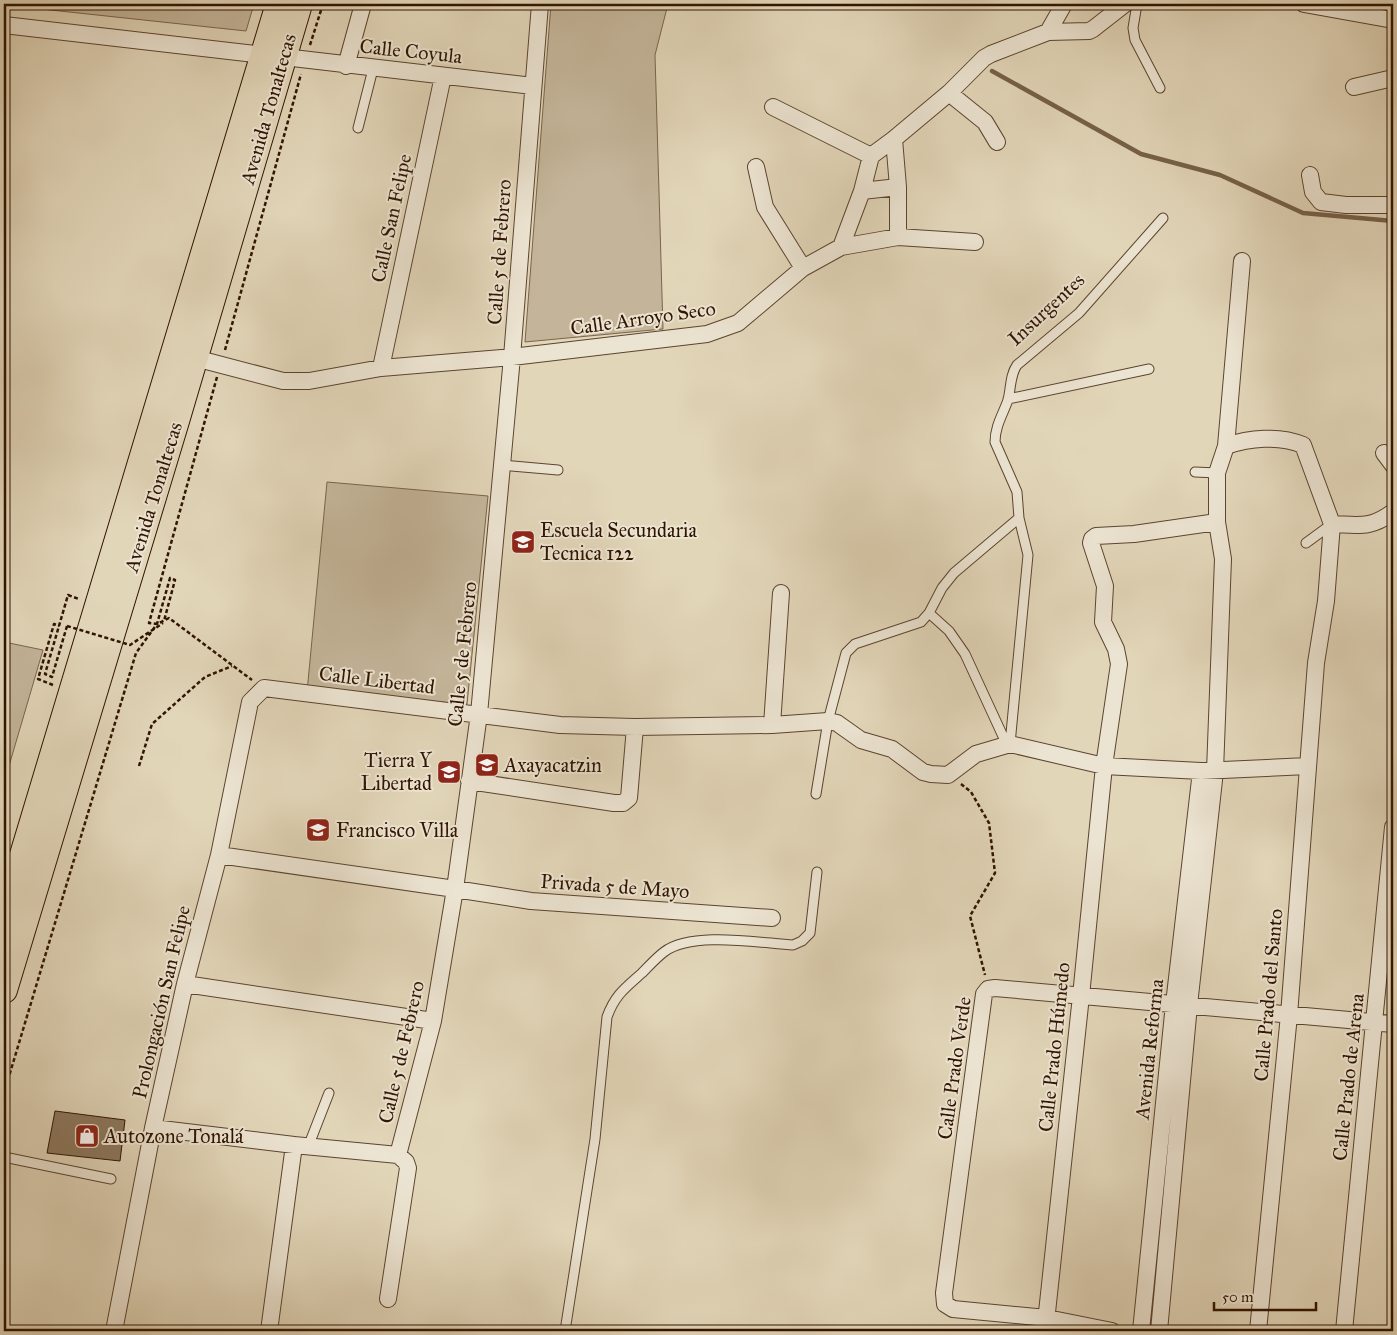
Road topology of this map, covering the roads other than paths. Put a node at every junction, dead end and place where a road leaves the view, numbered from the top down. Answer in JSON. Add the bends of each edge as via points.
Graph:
{"nodes":[{"id":1,"x":279,"y":4,"type":"edge"},
{"id":2,"x":300,"y":4,"type":"edge"},
{"id":3,"x":363,"y":4,"type":"edge"},
{"id":4,"x":540,"y":4,"type":"edge"},
{"id":5,"x":1064,"y":4,"type":"edge"},
{"id":6,"x":1125,"y":4,"type":"edge"},
{"id":7,"x":1136,"y":4,"type":"edge"},
{"id":8,"x":1307,"y":4,"type":"edge"},
{"id":9,"x":1393,"y":20,"type":"edge"},
{"id":10,"x":4,"y":25,"type":"edge"},
{"id":11,"x":1048,"y":32,"type":"junction"},
{"id":12,"x":284,"y":57,"type":"junction"},
{"id":13,"x":346,"y":66,"type":"junction"},
{"id":14,"x":373,"y":68,"type":"junction"},
{"id":15,"x":443,"y":76,"type":"junction"},
{"id":16,"x":1393,"y":78,"type":"edge"},
{"id":17,"x":533,"y":86,"type":"junction"},
{"id":18,"x":1354,"y":87,"type":"dead end"},
{"id":19,"x":1160,"y":88,"type":"dead end"},
{"id":20,"x":950,"y":93,"type":"junction"},
{"id":21,"x":774,"y":107,"type":"dead end"},
{"id":22,"x":358,"y":128,"type":"dead end"},
{"id":23,"x":894,"y":139,"type":"junction"},
{"id":24,"x":997,"y":142,"type":"dead end"},
{"id":25,"x":871,"y":156,"type":"junction"},
{"id":26,"x":756,"y":168,"type":"dead end"},
{"id":27,"x":1310,"y":175,"type":"dead end"},
{"id":28,"x":898,"y":187,"type":"junction"},
{"id":29,"x":862,"y":191,"type":"junction"},
{"id":30,"x":1393,"y":205,"type":"edge"},
{"id":31,"x":1163,"y":218,"type":"dead end"},
{"id":32,"x":898,"y":237,"type":"junction"},
{"id":33,"x":975,"y":242,"type":"dead end"},
{"id":34,"x":841,"y":247,"type":"junction"},
{"id":35,"x":1242,"y":260,"type":"dead end"},
{"id":36,"x":803,"y":268,"type":"junction"},
{"id":37,"x":512,"y":357,"type":"junction"},
{"id":38,"x":195,"y":358,"type":"junction"},
{"id":39,"x":380,"y":368,"type":"junction"},
{"id":40,"x":1149,"y":368,"type":"dead end"},
{"id":41,"x":1008,"y":399,"type":"junction"},
{"id":42,"x":1226,"y":446,"type":"junction"},
{"id":43,"x":501,"y":465,"type":"junction"},
{"id":44,"x":558,"y":470,"type":"dead end"},
{"id":45,"x":1195,"y":472,"type":"dead end"},
{"id":46,"x":1217,"y":473,"type":"junction"},
{"id":47,"x":1393,"y":512,"type":"edge"},
{"id":48,"x":1019,"y":518,"type":"junction"},
{"id":49,"x":1217,"y":522,"type":"junction"},
{"id":50,"x":1332,"y":524,"type":"junction"},
{"id":51,"x":1306,"y":543,"type":"dead end"},
{"id":52,"x":781,"y":593,"type":"dead end"},
{"id":53,"x":929,"y":613,"type":"junction"},
{"id":54,"x":264,"y":688,"type":"joint"},
{"id":55,"x":479,"y":714,"type":"junction"},
{"id":56,"x":828,"y":721,"type":"junction"},
{"id":57,"x":772,"y":725,"type":"junction"},
{"id":58,"x":635,"y":727,"type":"junction"},
{"id":59,"x":1009,"y":744,"type":"junction"},
{"id":60,"x":1104,"y":766,"type":"junction"},
{"id":61,"x":1308,"y":766,"type":"junction"},
{"id":62,"x":1208,"y":771,"type":"junction"},
{"id":63,"x":469,"y":781,"type":"junction"},
{"id":64,"x":816,"y":794,"type":"dead end"},
{"id":65,"x":1393,"y":827,"type":"edge"},
{"id":66,"x":219,"y":855,"type":"junction"},
{"id":67,"x":816,"y":872,"type":"dead end"},
{"id":68,"x":455,"y":888,"type":"junction"},
{"id":69,"x":4,"y":918,"type":"edge"},
{"id":70,"x":772,"y":918,"type":"dead end"},
{"id":71,"x":185,"y":984,"type":"junction"},
{"id":72,"x":4,"y":990,"type":"edge"},
{"id":73,"x":1081,"y":996,"type":"junction"},
{"id":74,"x":1182,"y":1005,"type":"junction"},
{"id":75,"x":1289,"y":1015,"type":"junction"},
{"id":76,"x":433,"y":1020,"type":"junction"},
{"id":77,"x":1374,"y":1023,"type":"junction"},
{"id":78,"x":1393,"y":1024,"type":"edge"},
{"id":79,"x":328,"y":1092,"type":"dead end"},
{"id":80,"x":153,"y":1128,"type":"junction"},
{"id":81,"x":301,"y":1146,"type":"junction"},
{"id":82,"x":398,"y":1155,"type":"junction"},
{"id":83,"x":4,"y":1156,"type":"edge"},
{"id":84,"x":111,"y":1179,"type":"dead end"},
{"id":85,"x":388,"y":1299,"type":"dead end"},
{"id":86,"x":1046,"y":1325,"type":"edge"},
{"id":87,"x":114,"y":1331,"type":"edge"},
{"id":88,"x":269,"y":1331,"type":"edge"},
{"id":89,"x":565,"y":1331,"type":"edge"},
{"id":90,"x":1112,"y":1331,"type":"edge"},
{"id":91,"x":1141,"y":1331,"type":"edge"},
{"id":92,"x":1159,"y":1331,"type":"edge"},
{"id":93,"x":1258,"y":1331,"type":"edge"},
{"id":94,"x":1344,"y":1331,"type":"edge"}],
"edges":[{"from":1,"to":12,"type":"main road","name":"Avenida Tonaltecas"},
{"from":2,"to":12,"type":"main road","name":"Avenida Tonaltecas"},
{"from":3,"to":13,"type":"street"},
{"from":4,"to":17,"type":"street","name":"Calle 5 de Febrero"},
{"from":5,"to":11,"type":"street"},
{"from":6,"to":11,"type":"street","via":[[1093,29]]},
{"from":7,"to":19,"type":"lane","via":[[1135,40]]},
{"from":8,"to":9,"type":"street"},
{"from":10,"to":12,"type":"street","name":"Calle Coyula"},
{"from":11,"to":20,"type":"street","via":[[984,58]]},
{"from":12,"to":13,"type":"street","name":"Calle Coyula"},
{"from":12,"to":38,"type":"main road","name":"Avenida Tonaltecas"},
{"from":12,"to":69,"type":"main road","name":"Avenida Tonaltecas"},
{"from":13,"to":14,"type":"street","name":"Calle Coyula"},
{"from":14,"to":15,"type":"street","name":"Calle Coyula"},
{"from":14,"to":22,"type":"lane"},
{"from":15,"to":17,"type":"street","name":"Calle Coyula"},
{"from":15,"to":39,"type":"street","name":"Calle San Felipe"},
{"from":16,"to":18,"type":"street"},
{"from":17,"to":37,"type":"street","name":"Calle 5 de Febrero"},
{"from":20,"to":23,"type":"street"},
{"from":20,"to":24,"type":"street","via":[[985,122]]},
{"from":21,"to":25,"type":"street"},
{"from":23,"to":25,"type":"street"},
{"from":23,"to":28,"type":"street"},
{"from":25,"to":29,"type":"street"},
{"from":26,"to":36,"type":"street","via":[[765,207]]},
{"from":27,"to":30,"type":"street","via":[[1314,192],[1321,202]]},
{"from":28,"to":29,"type":"street"},
{"from":28,"to":32,"type":"street"},
{"from":29,"to":34,"type":"street"},
{"from":31,"to":41,"type":"lane","name":"Insurgentes","via":[[1079,313],[1018,365],[1012,374]]},
{"from":32,"to":33,"type":"street","name":"Calle Arroyo Seco"},
{"from":32,"to":34,"type":"street","name":"Calle Arroyo Seco"},
{"from":34,"to":36,"type":"street","name":"Calle Arroyo Seco"},
{"from":35,"to":42,"type":"street","name":"Avenida Reforma"},
{"from":36,"to":37,"type":"street","name":"Calle Arroyo Seco","via":[[738,323],[707,334]]},
{"from":37,"to":39,"type":"street","name":"Calle Arroyo Seco"},
{"from":37,"to":43,"type":"street","name":"Calle 5 de Febrero"},
{"from":38,"to":39,"type":"street","name":"Calle Arroyo Seco","via":[[297,382]]},
{"from":38,"to":72,"type":"main road","name":"Avenida Tonaltecas"},
{"from":40,"to":41,"type":"lane"},
{"from":41,"to":48,"type":"lane","name":"Insurgentes","via":[[995,442],[1015,485]]},
{"from":42,"to":46,"type":"street","name":"Avenida Reforma"},
{"from":42,"to":50,"type":"street","via":[[1262,439],[1295,442],[1303,446]]},
{"from":43,"to":44,"type":"lane"},
{"from":43,"to":55,"type":"street","name":"Calle 5 de Febrero"},
{"from":45,"to":46,"type":"lane"},
{"from":46,"to":49,"type":"street","name":"Avenida Reforma"},
{"from":47,"to":50,"type":"street","via":[[1367,525]]},
{"from":48,"to":53,"type":"lane","via":[[954,573]]},
{"from":48,"to":59,"type":"lane","name":"Insurgentes","via":[[1028,555]]},
{"from":49,"to":60,"type":"street","name":"Calle Prado Húmedo","via":[[1092,539],[1106,586],[1103,622],[1119,664]]},
{"from":49,"to":62,"type":"street","name":"Avenida Reforma","via":[[1223,559]]},
{"from":50,"to":51,"type":"lane"},
{"from":50,"to":61,"type":"street","name":"Calle Prado del Santo"},
{"from":52,"to":57,"type":"street"},
{"from":53,"to":56,"type":"lane","via":[[921,622],[850,648]]},
{"from":53,"to":59,"type":"lane","via":[[950,631],[965,654]]},
{"from":54,"to":55,"type":"street","name":"Calle Libertad"},
{"from":54,"to":66,"type":"street","name":"Prolongación San Felipe","via":[[250,702]]},
{"from":55,"to":58,"type":"street","name":"Calle Libertad","via":[[560,725]]},
{"from":55,"to":63,"type":"street","name":"Calle 5 de Febrero"},
{"from":56,"to":57,"type":"street","name":"Calle Libertad"},
{"from":56,"to":59,"type":"street","via":[[837,723],[861,740],[892,749],[923,772],[931,774],[948,775],[976,754]]},
{"from":56,"to":64,"type":"lane"},
{"from":57,"to":58,"type":"street","name":"Calle Libertad"},
{"from":58,"to":63,"type":"street","via":[[629,798],[623,802]]},
{"from":59,"to":60,"type":"street"},
{"from":60,"to":62,"type":"street"},
{"from":60,"to":73,"type":"street","name":"Calle Prado Húmedo"},
{"from":61,"to":62,"type":"street"},
{"from":61,"to":75,"type":"street","name":"Calle Prado del Santo"},
{"from":62,"to":74,"type":"street","name":"Avenida Reforma"},
{"from":63,"to":68,"type":"street","name":"Calle 5 de Febrero"},
{"from":65,"to":77,"type":"street","name":"Calle Prado de Arena"},
{"from":66,"to":68,"type":"street","name":"Privada 5 de Mayo"},
{"from":66,"to":71,"type":"street","name":"Prolongación San Felipe"},
{"from":67,"to":89,"type":"lane","via":[[810,933],[802,941],[793,945],[703,939],[681,943],[665,951],[612,1002],[607,1017],[595,1139]]},
{"from":68,"to":70,"type":"street","name":"Privada 5 de Mayo","via":[[531,902]]},
{"from":68,"to":76,"type":"street","name":"Calle 5 de Febrero"},
{"from":71,"to":76,"type":"street"},
{"from":71,"to":80,"type":"street","name":"Prolongación San Felipe"},
{"from":73,"to":74,"type":"street"},
{"from":73,"to":86,"type":"street","name":"Calle Prado Húmedo"},
{"from":73,"to":86,"type":"street","name":"Calle Prado Verde","via":[[995,988],[984,994],[944,1293],[945,1304],[953,1309]]},
{"from":74,"to":75,"type":"street"},
{"from":74,"to":91,"type":"street","name":"Avenida Reforma"},
{"from":74,"to":92,"type":"street","name":"Avenida Reforma"},
{"from":75,"to":77,"type":"street"},
{"from":75,"to":93,"type":"street","name":"Calle Prado del Santo"},
{"from":76,"to":82,"type":"street","name":"Calle 5 de Febrero"},
{"from":77,"to":78,"type":"street"},
{"from":77,"to":94,"type":"street","name":"Calle Prado de Arena"},
{"from":79,"to":81,"type":"lane"},
{"from":80,"to":81,"type":"street"},
{"from":80,"to":87,"type":"street","name":"Prolongación San Felipe"},
{"from":81,"to":82,"type":"street"},
{"from":81,"to":88,"type":"street"},
{"from":82,"to":85,"type":"street","name":"Calle 5 de Febrero","via":[[408,1168]]},
{"from":83,"to":84,"type":"lane"},
{"from":86,"to":90,"type":"street"}]}
